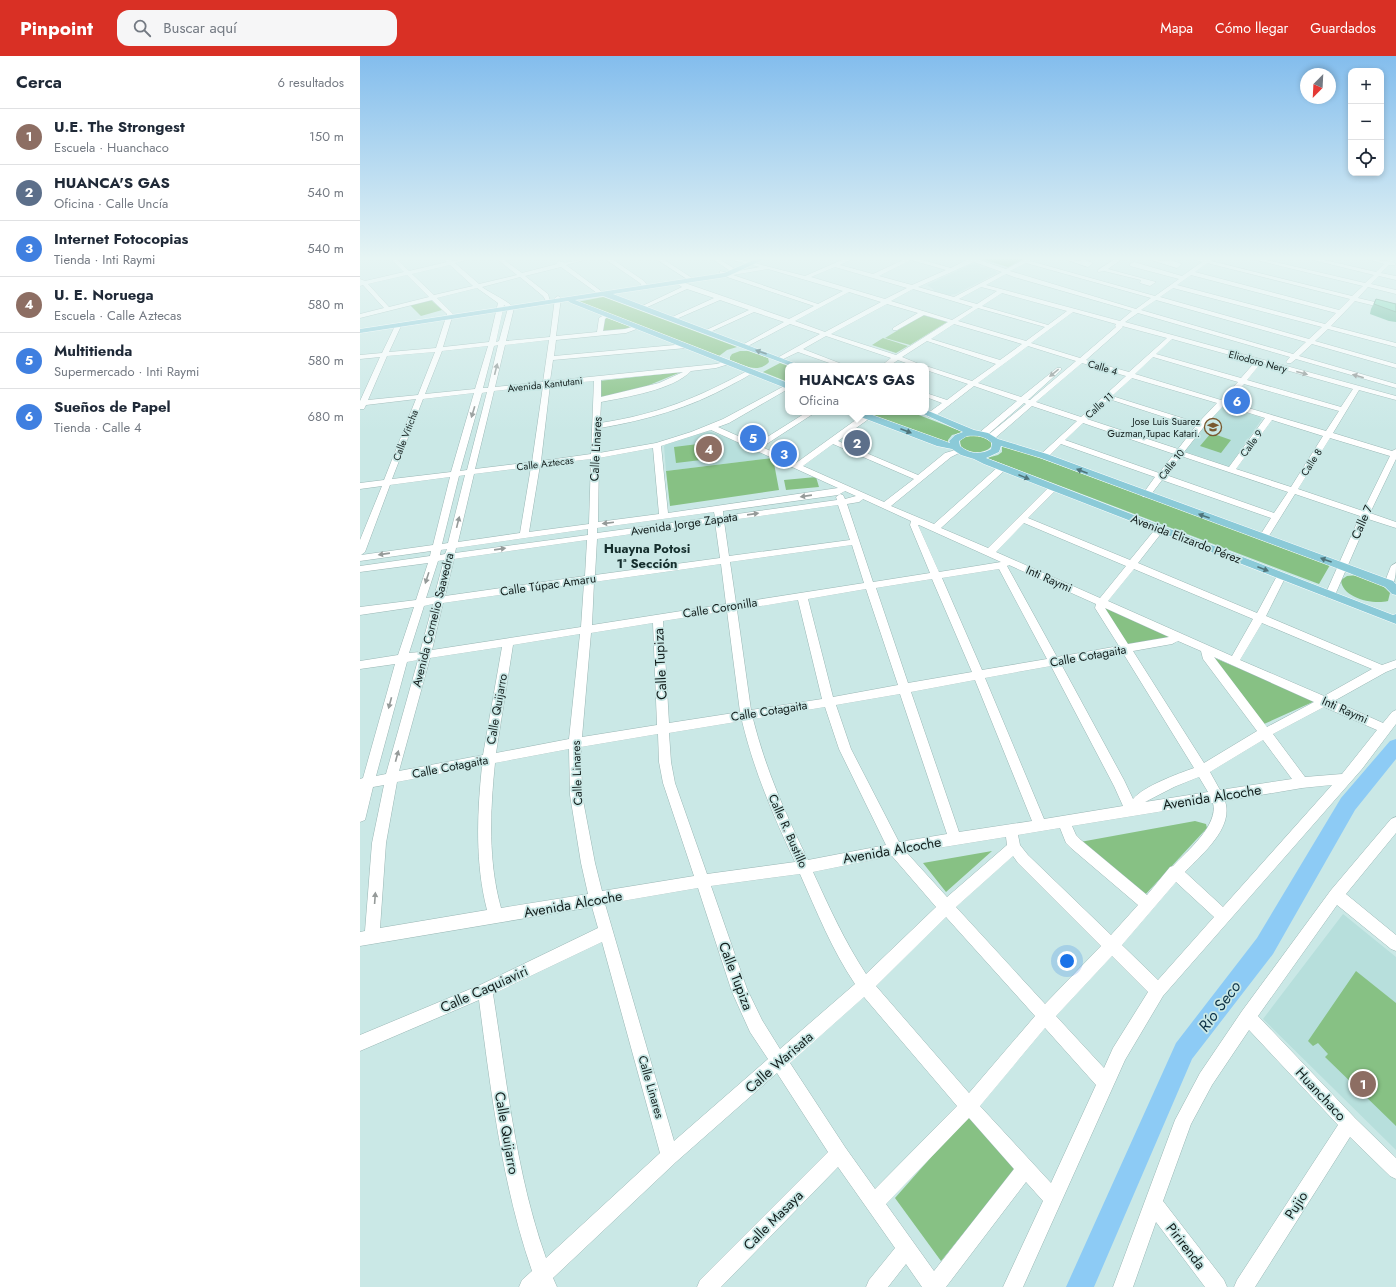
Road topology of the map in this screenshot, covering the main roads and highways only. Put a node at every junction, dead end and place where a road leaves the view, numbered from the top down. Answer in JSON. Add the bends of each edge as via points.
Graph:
{"nodes":[{"id":1,"x":446,"y":316,"type":"edge"},
{"id":2,"x":447,"y":316,"type":"edge"},
{"id":3,"x":611,"y":316,"type":"edge"},
{"id":4,"x":665,"y":316,"type":"edge"},
{"id":5,"x":360,"y":328,"type":"edge"},
{"id":6,"x":360,"y":331,"type":"edge"},
{"id":7,"x":744,"y":346,"type":"junction"},
{"id":8,"x":779,"y":359,"type":"junction"},
{"id":9,"x":721,"y":360,"type":"junction"},
{"id":10,"x":790,"y":363,"type":"edge"},
{"id":11,"x":751,"y":371,"type":"junction"},
{"id":12,"x":785,"y":385,"type":"edge"},
{"id":13,"x":864,"y":415,"type":"edge"},
{"id":14,"x":929,"y":415,"type":"edge"},
{"id":15,"x":972,"y":433,"type":"junction"},
{"id":16,"x":990,"y":437,"type":"junction"},
{"id":17,"x":957,"y":449,"type":"junction"},
{"id":18,"x":976,"y":456,"type":"junction"},
{"id":19,"x":1392,"y":587,"type":"edge"},
{"id":20,"x":1396,"y":619,"type":"edge"}],
"edges":[{"from":1,"to":5,"type":"main road"},
{"from":2,"to":6,"type":"main road"},
{"from":3,"to":9,"type":"main road"},
{"from":4,"to":7,"type":"main road"},
{"from":8,"to":7,"type":"main road","one_way":true},
{"from":7,"to":9,"type":"main road","via":[[728,351]]},
{"from":8,"to":10,"type":"main road"},
{"from":8,"to":11,"type":"main road","via":[[768,367]]},
{"from":9,"to":11,"type":"main road"},
{"from":11,"to":12,"type":"main road"},
{"from":13,"to":17,"type":"main road","one_way":true},
{"from":14,"to":15,"type":"main road"},
{"from":15,"to":16,"type":"main road"},
{"from":15,"to":17,"type":"main road","via":[[958,437],[954,443]]},
{"from":16,"to":18,"type":"main road","via":[[997,448],[988,455]]},
{"from":19,"to":16,"type":"main road","one_way":true,"via":[[1343,566]]},
{"from":17,"to":18,"type":"main road","name":"Avenida Elizardo Pérez"},
{"from":18,"to":20,"type":"main road","name":"Avenida Elizardo Pérez","one_way":true}]}
